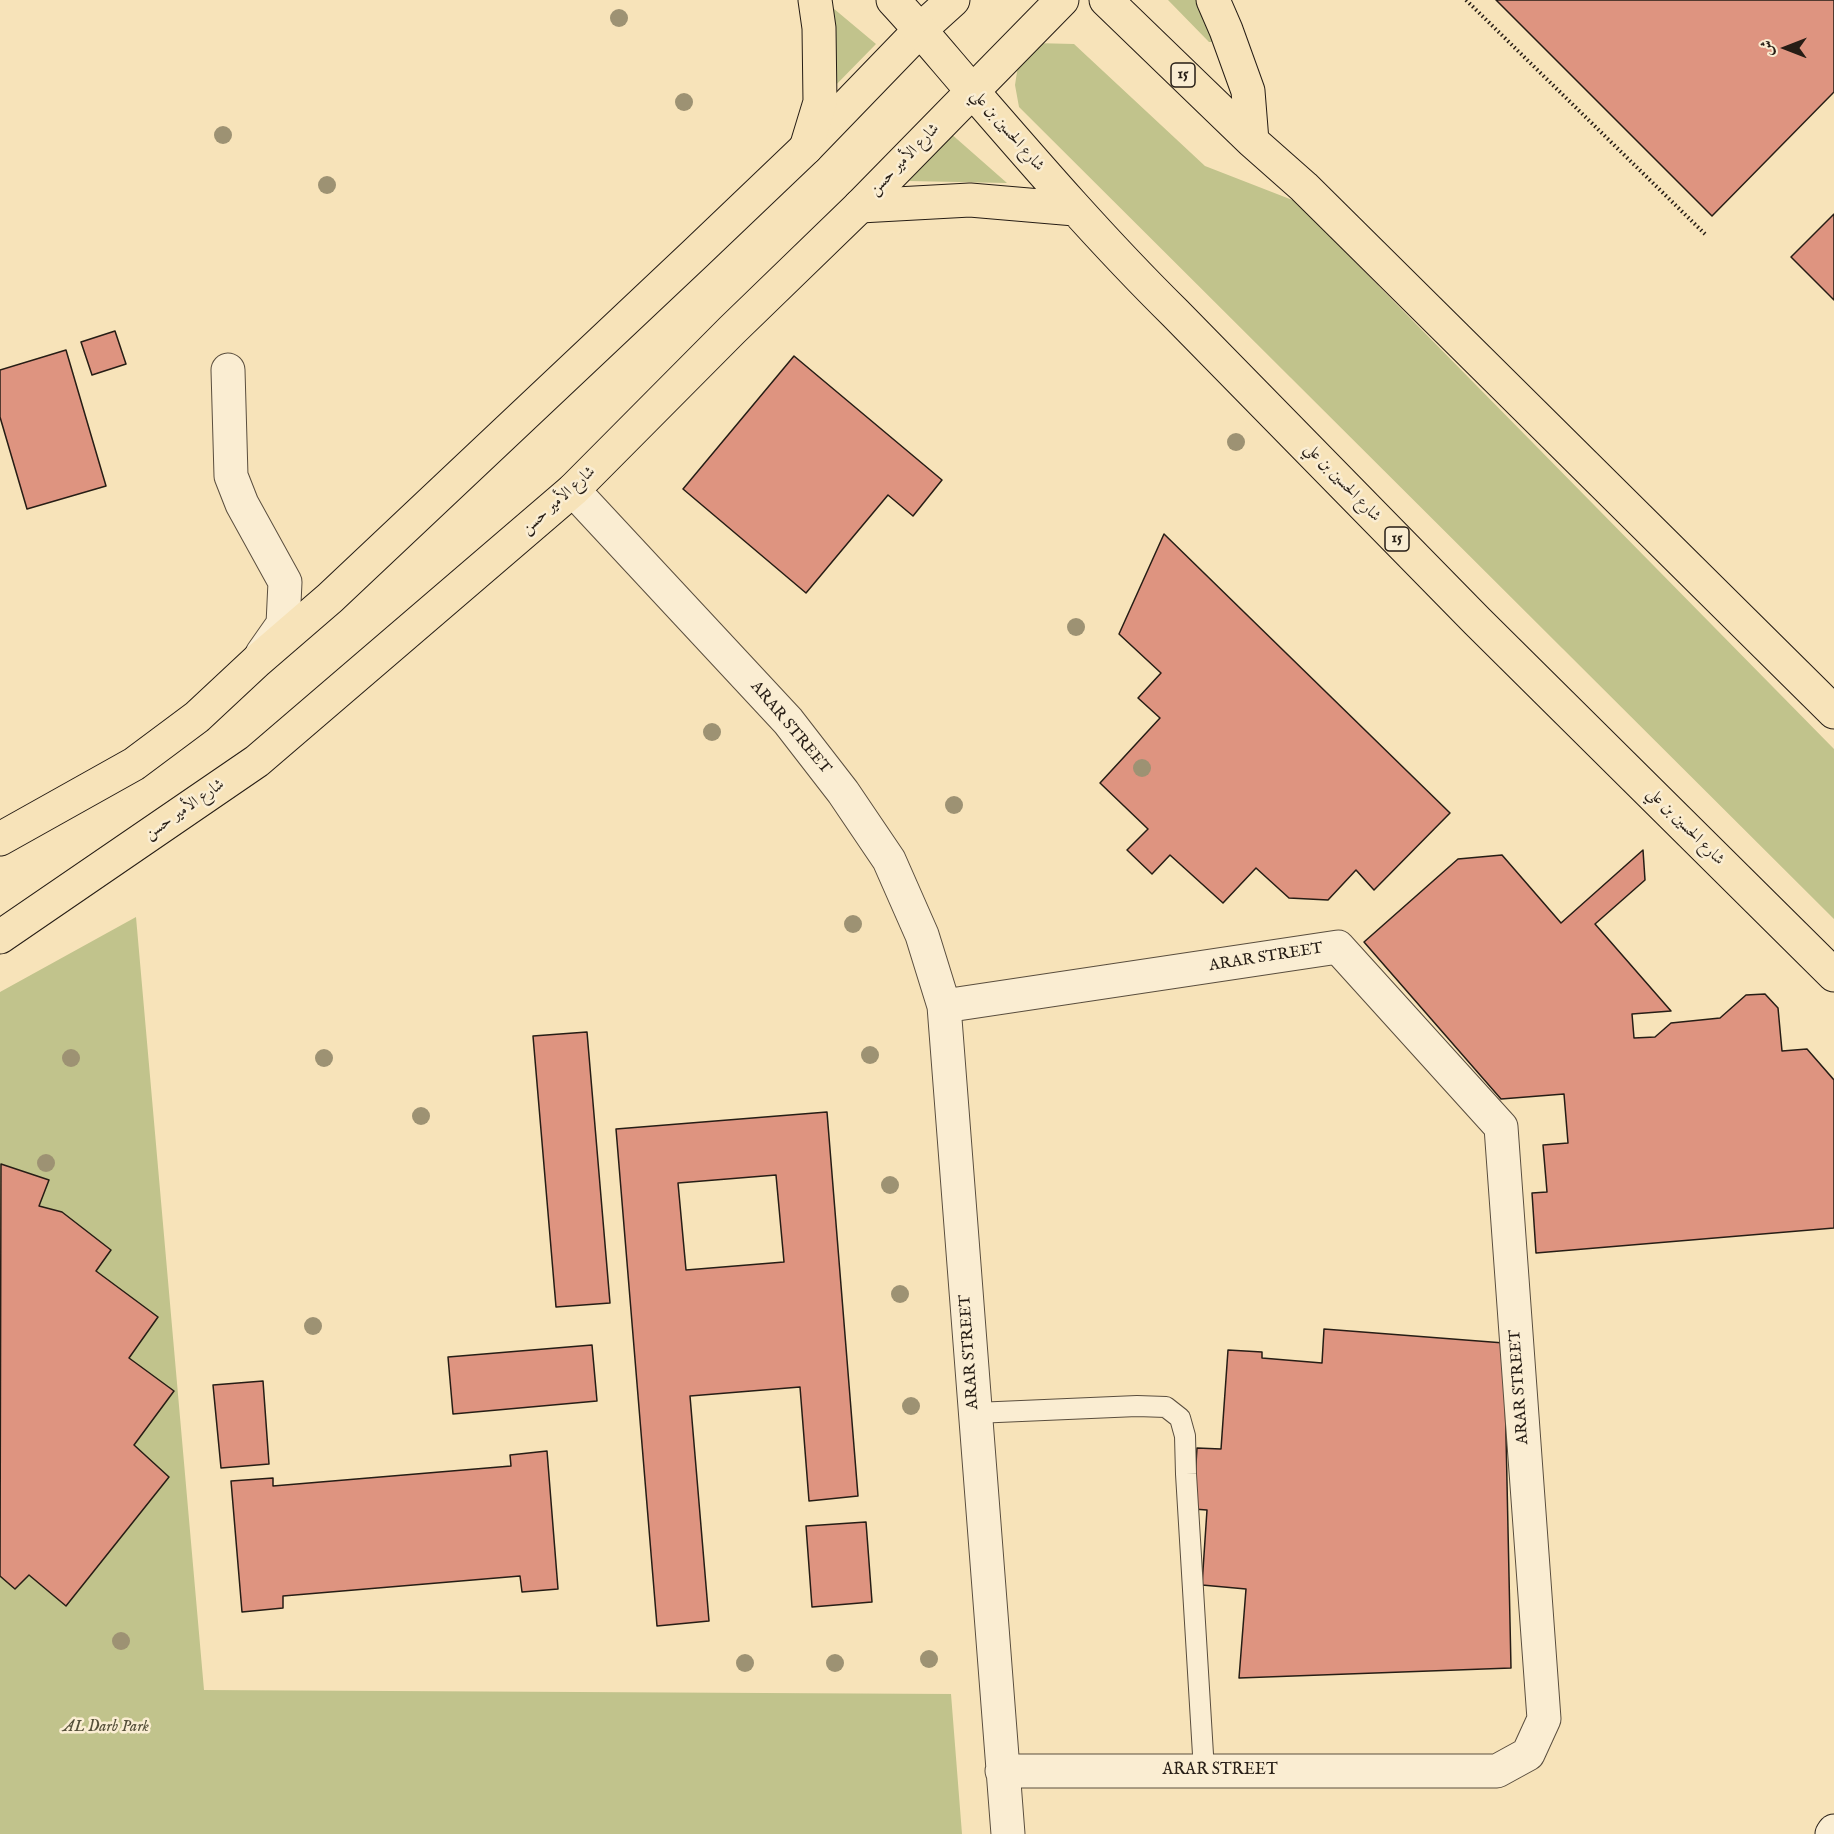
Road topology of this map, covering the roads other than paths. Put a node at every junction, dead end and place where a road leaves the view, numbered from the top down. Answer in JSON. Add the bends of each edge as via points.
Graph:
{"nodes":[{"id":1,"x":815,"y":0,"type":"edge"},
{"id":2,"x":893,"y":0,"type":"edge"},
{"id":3,"x":953,"y":0,"type":"edge"},
{"id":4,"x":1062,"y":0,"type":"edge"},
{"id":5,"x":1106,"y":0,"type":"edge"},
{"id":6,"x":1213,"y":0,"type":"edge"},
{"id":7,"x":921,"y":29,"type":"junction"},
{"id":8,"x":972,"y":91,"type":"junction"},
{"id":9,"x":1252,"y":141,"type":"junction"},
{"id":10,"x":806,"y":148,"type":"junction"},
{"id":11,"x":860,"y":206,"type":"junction"},
{"id":12,"x":1075,"y":209,"type":"junction"},
{"id":13,"x":228,"y":370,"type":"dead end"},
{"id":14,"x":573,"y":490,"type":"junction"},
{"id":15,"x":257,"y":661,"type":"junction"},
{"id":16,"x":1831,"y":703,"type":"edge"},
{"id":17,"x":0,"y":839,"type":"edge"},
{"id":18,"x":0,"y":937,"type":"edge"},
{"id":19,"x":1834,"y":975,"type":"edge"},
{"id":20,"x":944,"y":1006,"type":"junction"},
{"id":21,"x":975,"y":1413,"type":"junction"},
{"id":22,"x":1002,"y":1771,"type":"junction"},
{"id":23,"x":1204,"y":1771,"type":"junction"},
{"id":24,"x":1008,"y":1834,"type":"edge"}],
"edges":[{"from":1,"to":10,"type":"main road","via":[[820,102]]},
{"from":2,"to":7,"type":"main road","name":"شارع الحسين بن علي","number":"15"},
{"from":3,"to":7,"type":"main road"},
{"from":4,"to":8,"type":"main road","name":"شارع الأمير حسن"},
{"from":5,"to":9,"type":"main road","number":"15"},
{"from":6,"to":9,"type":"main road","via":[[1248,91]]},
{"from":7,"to":8,"type":"main road","name":"شارع الحسين بن علي","number":"15"},
{"from":7,"to":10,"type":"main road"},
{"from":8,"to":11,"type":"main road","name":"شارع الأمير حسن"},
{"from":8,"to":12,"type":"main road","name":"شارع الحسين بن علي","number":"15"},
{"from":9,"to":16,"type":"main road","number":"15"},
{"from":10,"to":15,"type":"main road","via":[[330,598]]},
{"from":11,"to":12,"type":"main road","via":[[970,200]]},
{"from":11,"to":14,"type":"main road","name":"شارع الأمير حسن"},
{"from":12,"to":19,"type":"main road","name":"شارع الحسين بن علي","number":"15","via":[[1477,621]]},
{"from":13,"to":15,"type":"street","via":[[231,476],[285,582],[283,624]]},
{"from":14,"to":18,"type":"main road","name":"شارع الأمير حسن","via":[[257,761]]},
{"from":14,"to":20,"type":"street","name":"ARAR STREET","via":[[788,721],[843,792],[889,860],[922,935]]},
{"from":15,"to":17,"type":"main road","via":[[197,717],[134,764]]},
{"from":20,"to":21,"type":"street","name":"ARAR STREET"},
{"from":20,"to":23,"type":"street","name":"ARAR STREET","via":[[1338,947],[1501,1127],[1544,1719],[1528,1754],[1497,1771]]},
{"from":21,"to":22,"type":"street","name":"ARAR STREET"},
{"from":21,"to":23,"type":"lane","via":[[1137,1406],[1166,1407],[1180,1418],[1185,1436]]},
{"from":22,"to":23,"type":"street","name":"ARAR STREET"},
{"from":22,"to":24,"type":"street","name":"ARAR STREET"}]}
